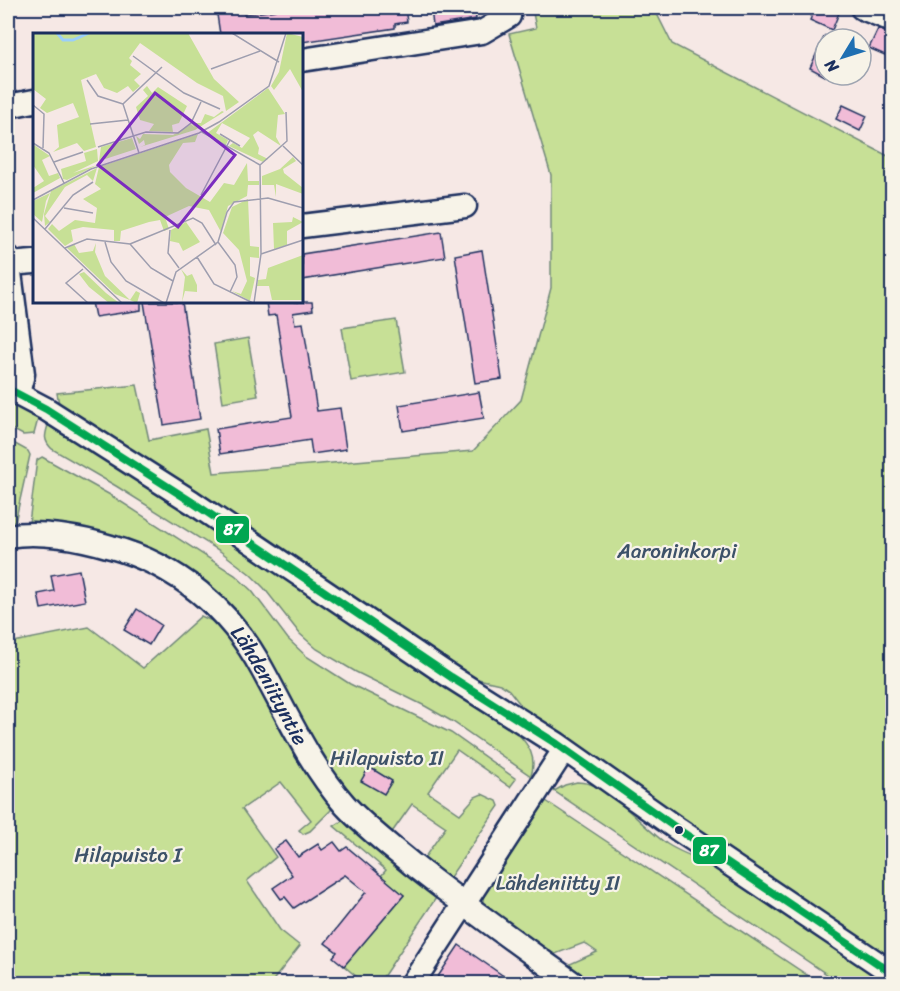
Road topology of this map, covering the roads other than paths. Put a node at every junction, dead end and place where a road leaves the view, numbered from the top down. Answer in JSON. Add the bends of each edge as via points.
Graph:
{"nodes":[{"id":1,"x":862,"y":8,"type":"edge"},
{"id":2,"x":509,"y":16,"type":"dead end"},
{"id":3,"x":892,"y":20,"type":"edge"},
{"id":4,"x":303,"y":60,"type":"edge"},
{"id":5,"x":33,"y":101,"type":"edge"},
{"id":6,"x":8,"y":106,"type":"edge"},
{"id":7,"x":465,"y":206,"type":"dead end"},
{"id":8,"x":303,"y":226,"type":"edge"},
{"id":9,"x":8,"y":261,"type":"edge"},
{"id":10,"x":33,"y":262,"type":"edge"},
{"id":11,"x":13,"y":391,"type":"edge"},
{"id":12,"x":8,"y":536,"type":"edge"},
{"id":13,"x":564,"y":750,"type":"junction"},
{"id":14,"x":464,"y":904,"type":"junction"},
{"id":15,"x":892,"y":973,"type":"edge"},
{"id":16,"x":412,"y":984,"type":"edge"},
{"id":17,"x":574,"y":984,"type":"edge"}],
"edges":[{"from":1,"to":3,"type":"street"},
{"from":2,"to":4,"type":"street","via":[[482,32]]},
{"from":5,"to":6,"type":"street"},
{"from":7,"to":8,"type":"street"},
{"from":9,"to":10,"type":"street"},
{"from":9,"to":11,"type":"street","via":[[22,374]]},
{"from":11,"to":13,"type":"street","via":[[192,502]]},
{"from":12,"to":14,"type":"street","name":"Lähdeniityntie","via":[[74,538],[99,543],[148,560],[192,585],[231,622],[247,644],[307,754],[345,806]]},
{"from":13,"to":14,"type":"street"},
{"from":13,"to":15,"type":"street"},
{"from":14,"to":16,"type":"street"},
{"from":14,"to":17,"type":"street","name":"Lähdeniityntie"}]}
